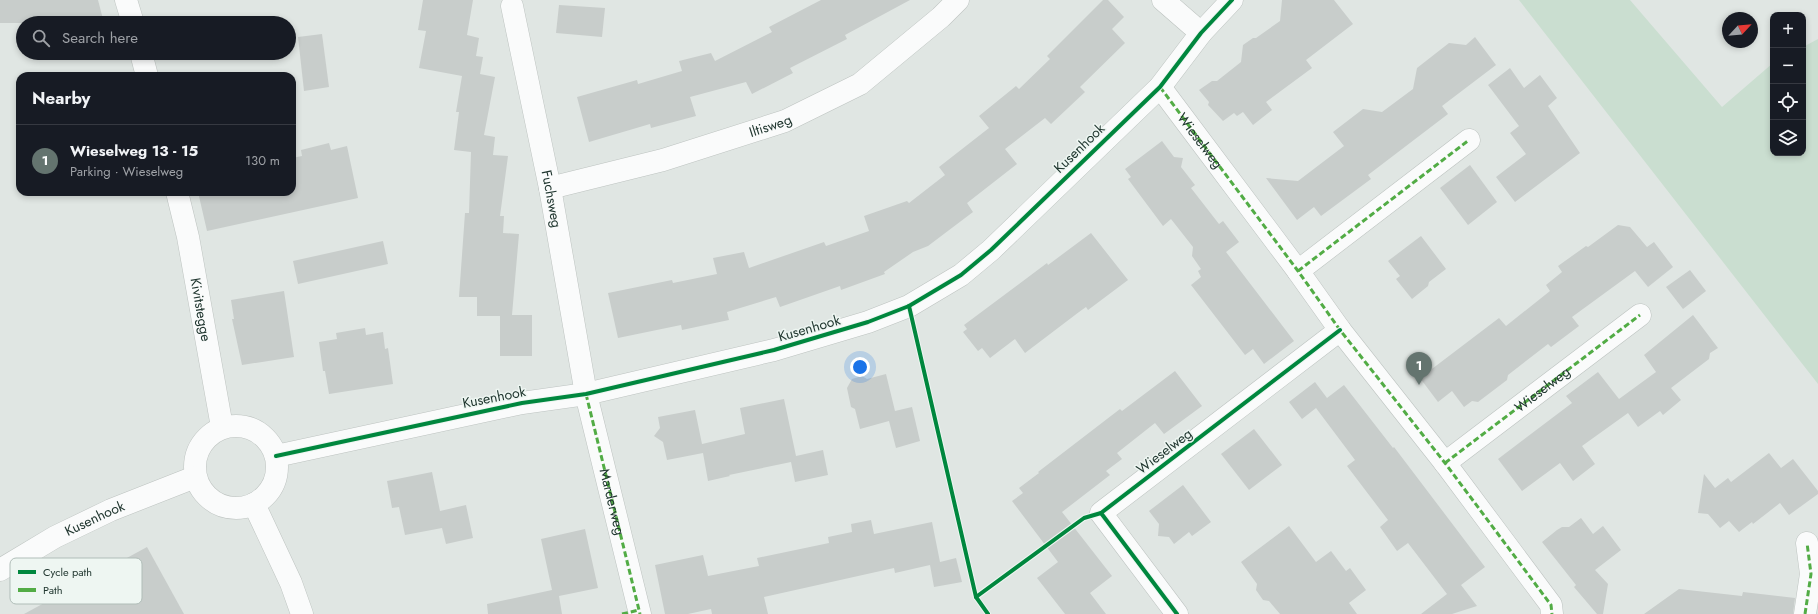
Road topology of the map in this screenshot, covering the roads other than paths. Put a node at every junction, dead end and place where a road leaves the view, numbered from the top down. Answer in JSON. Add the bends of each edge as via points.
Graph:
{"nodes":[{"id":1,"x":126,"y":0,"type":"edge"},
{"id":2,"x":958,"y":0,"type":"edge"},
{"id":3,"x":1163,"y":0,"type":"edge"},
{"id":4,"x":1232,"y":0,"type":"edge"},
{"id":5,"x":512,"y":6,"type":"dead end"},
{"id":6,"x":131,"y":16,"type":"edge"},
{"id":7,"x":1201,"y":32,"type":"junction"},
{"id":8,"x":143,"y":60,"type":"edge"},
{"id":9,"x":147,"y":72,"type":"edge"},
{"id":10,"x":1160,"y":87,"type":"junction"},
{"id":11,"x":1469,"y":140,"type":"dead end"},
{"id":12,"x":550,"y":188,"type":"junction"},
{"id":13,"x":178,"y":196,"type":"edge"},
{"id":14,"x":1298,"y":270,"type":"junction"},
{"id":15,"x":1640,"y":316,"type":"dead end"},
{"id":16,"x":1340,"y":330,"type":"junction"},
{"id":17,"x":586,"y":394,"type":"junction"},
{"id":18,"x":222,"y":427,"type":"junction"},
{"id":19,"x":276,"y":456,"type":"junction"},
{"id":20,"x":1445,"y":463,"type":"junction"},
{"id":21,"x":195,"y":477,"type":"junction"},
{"id":22,"x":254,"y":504,"type":"junction"},
{"id":23,"x":1807,"y":543,"type":"dead end"},
{"id":24,"x":20,"y":558,"type":"edge"},
{"id":25,"x":10,"y":564,"type":"edge"},
{"id":26,"x":0,"y":570,"type":"edge"},
{"id":27,"x":633,"y":613,"type":"edge"},
{"id":28,"x":302,"y":614,"type":"edge"},
{"id":29,"x":1177,"y":614,"type":"edge"},
{"id":30,"x":1552,"y":614,"type":"edge"},
{"id":31,"x":1804,"y":614,"type":"edge"}],
"edges":[{"from":1,"to":6,"type":"street"},
{"from":2,"to":12,"type":"street","name":"Iltisweg","via":[[860,84],[785,121],[663,160]]},
{"from":3,"to":7,"type":"street"},
{"from":4,"to":7,"type":"street","name":"Kusenhook"},
{"from":5,"to":12,"type":"street","name":"Fuchsweg"},
{"from":7,"to":10,"type":"street","name":"Kusenhook"},
{"from":8,"to":9,"type":"street"},
{"from":10,"to":14,"type":"street","name":"Wieselweg"},
{"from":10,"to":17,"type":"street","name":"Kusenhook","via":[[991,250],[961,275],[909,306],[868,322],[774,350]]},
{"from":11,"to":14,"type":"street"},
{"from":12,"to":17,"type":"street","name":"Fuchsweg"},
{"from":13,"to":18,"type":"street","name":"Kivitstegge","via":[[188,237]]},
{"from":14,"to":16,"type":"street","name":"Wieselweg"},
{"from":15,"to":20,"type":"street","name":"Wieselweg"},
{"from":16,"to":20,"type":"street","name":"Wieselweg"},
{"from":16,"to":29,"type":"street","name":"Wieselweg","via":[[1101,513]]},
{"from":17,"to":19,"type":"street","name":"Kusenhook","via":[[522,403]]},
{"from":17,"to":27,"type":"street","name":"Marderweg"},
{"from":18,"to":19,"type":"street","via":[[235,425],[252,428],[266,438]]},
{"from":18,"to":21,"type":"street","via":[[207,436],[199,448],[194,464]]},
{"from":19,"to":22,"type":"street","via":[[277,466],[273,484],[264,497]]},
{"from":20,"to":30,"type":"street","name":"Wieselweg","via":[[1550,605]]},
{"from":21,"to":22,"type":"street","via":[[198,486],[214,502],[228,508],[242,508]]},
{"from":21,"to":24,"type":"street","name":"Kusenhook","via":[[111,510],[55,537]]},
{"from":22,"to":28,"type":"street","via":[[291,583]]},
{"from":23,"to":31,"type":"street","via":[[1812,574]]},
{"from":25,"to":26,"type":"street","name":"Kusenhook"}]}
